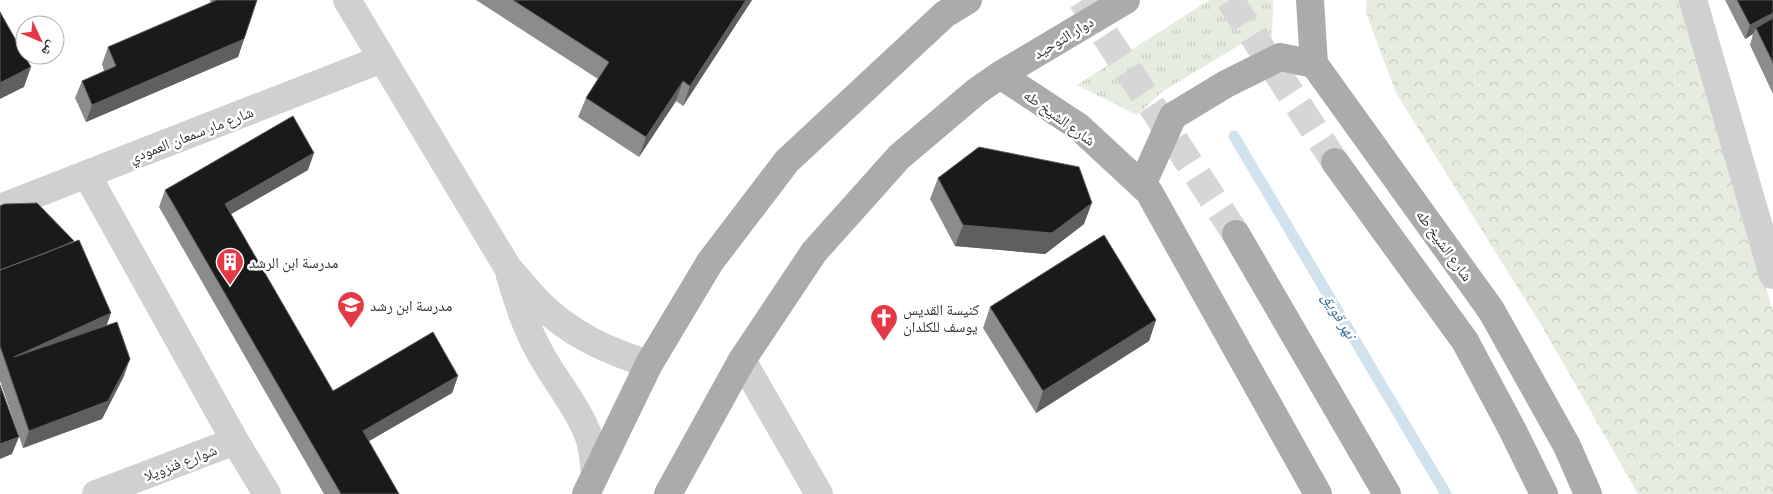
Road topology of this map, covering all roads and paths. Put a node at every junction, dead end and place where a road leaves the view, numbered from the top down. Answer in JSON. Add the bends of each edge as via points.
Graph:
{"nodes":[{"id":1,"x":347,"y":0,"type":"edge"},
{"id":2,"x":968,"y":0,"type":"edge"},
{"id":3,"x":1126,"y":0,"type":"edge"},
{"id":4,"x":1310,"y":0,"type":"edge"},
{"id":5,"x":1693,"y":0,"type":"edge"},
{"id":6,"x":944,"y":7,"type":"edge"},
{"id":7,"x":382,"y":59,"type":"junction"},
{"id":8,"x":1314,"y":64,"type":"junction"},
{"id":9,"x":1000,"y":75,"type":"junction"},
{"id":10,"x":1335,"y":162,"type":"tunnel mouth"},
{"id":11,"x":87,"y":174,"type":"junction"},
{"id":12,"x":1142,"y":185,"type":"junction"},
{"id":13,"x":0,"y":208,"type":"edge"},
{"id":14,"x":1766,"y":226,"type":"edge"},
{"id":15,"x":1236,"y":234,"type":"tunnel mouth"},
{"id":16,"x":508,"y":268,"type":"junction"},
{"id":17,"x":1773,"y":275,"type":"edge"},
{"id":18,"x":742,"y":360,"type":"junction"},
{"id":19,"x":649,"y":364,"type":"junction"},
{"id":20,"x":235,"y":440,"type":"junction"},
{"id":21,"x":591,"y":484,"type":"edge"},
{"id":22,"x":96,"y":494,"type":"edge"},
{"id":23,"x":267,"y":494,"type":"edge"},
{"id":24,"x":668,"y":494,"type":"edge"},
{"id":25,"x":819,"y":494,"type":"edge"},
{"id":26,"x":1318,"y":494,"type":"edge"},
{"id":27,"x":1387,"y":494,"type":"edge"},
{"id":28,"x":1544,"y":494,"type":"edge"},
{"id":29,"x":1588,"y":494,"type":"edge"}],
"edges":[{"from":1,"to":7,"type":"street"},
{"from":2,"to":6,"type":"main road"},
{"from":3,"to":9,"type":"main road","name":"دوار التوحيد"},
{"from":4,"to":8,"type":"main road"},
{"from":5,"to":14,"type":"street"},
{"from":6,"to":19,"type":"main road","via":[[787,161],[710,262]]},
{"from":7,"to":11,"type":"street","name":"شارع مار سمعان العمودي"},
{"from":7,"to":16,"type":"street"},
{"from":8,"to":12,"type":"main road","via":[[1280,57],[1173,116]]},
{"from":8,"to":29,"type":"main road","name":"شارع الشيخ طه","via":[[1491,310],[1567,446]]},
{"from":9,"to":12,"type":"main road","name":"شارع الشيخ طه","via":[[1079,127]]},
{"from":9,"to":18,"type":"main road","name":"دوار التوحيد","via":[[899,157],[814,252]]},
{"from":10,"to":28,"type":"main road","via":[[1465,341]]},
{"from":11,"to":13,"type":"street","name":"شارع مار سمعان العمودي"},
{"from":11,"to":20,"type":"street"},
{"from":12,"to":26,"type":"main road","name":"شارع الشيخ طه","via":[[1149,192]]},
{"from":14,"to":17,"type":"street"},
{"from":15,"to":27,"type":"main road"},
{"from":16,"to":19,"type":"street","via":[[563,324],[597,345]]},
{"from":16,"to":21,"type":"street","via":[[521,312],[538,350],[578,414],[590,441]]},
{"from":18,"to":24,"type":"main road","name":"دوار التوحيد"},
{"from":18,"to":25,"type":"street"},
{"from":19,"to":21,"type":"main road"},
{"from":20,"to":22,"type":"street","name":"شوارع فنزويلا"},
{"from":20,"to":23,"type":"street"}]}
